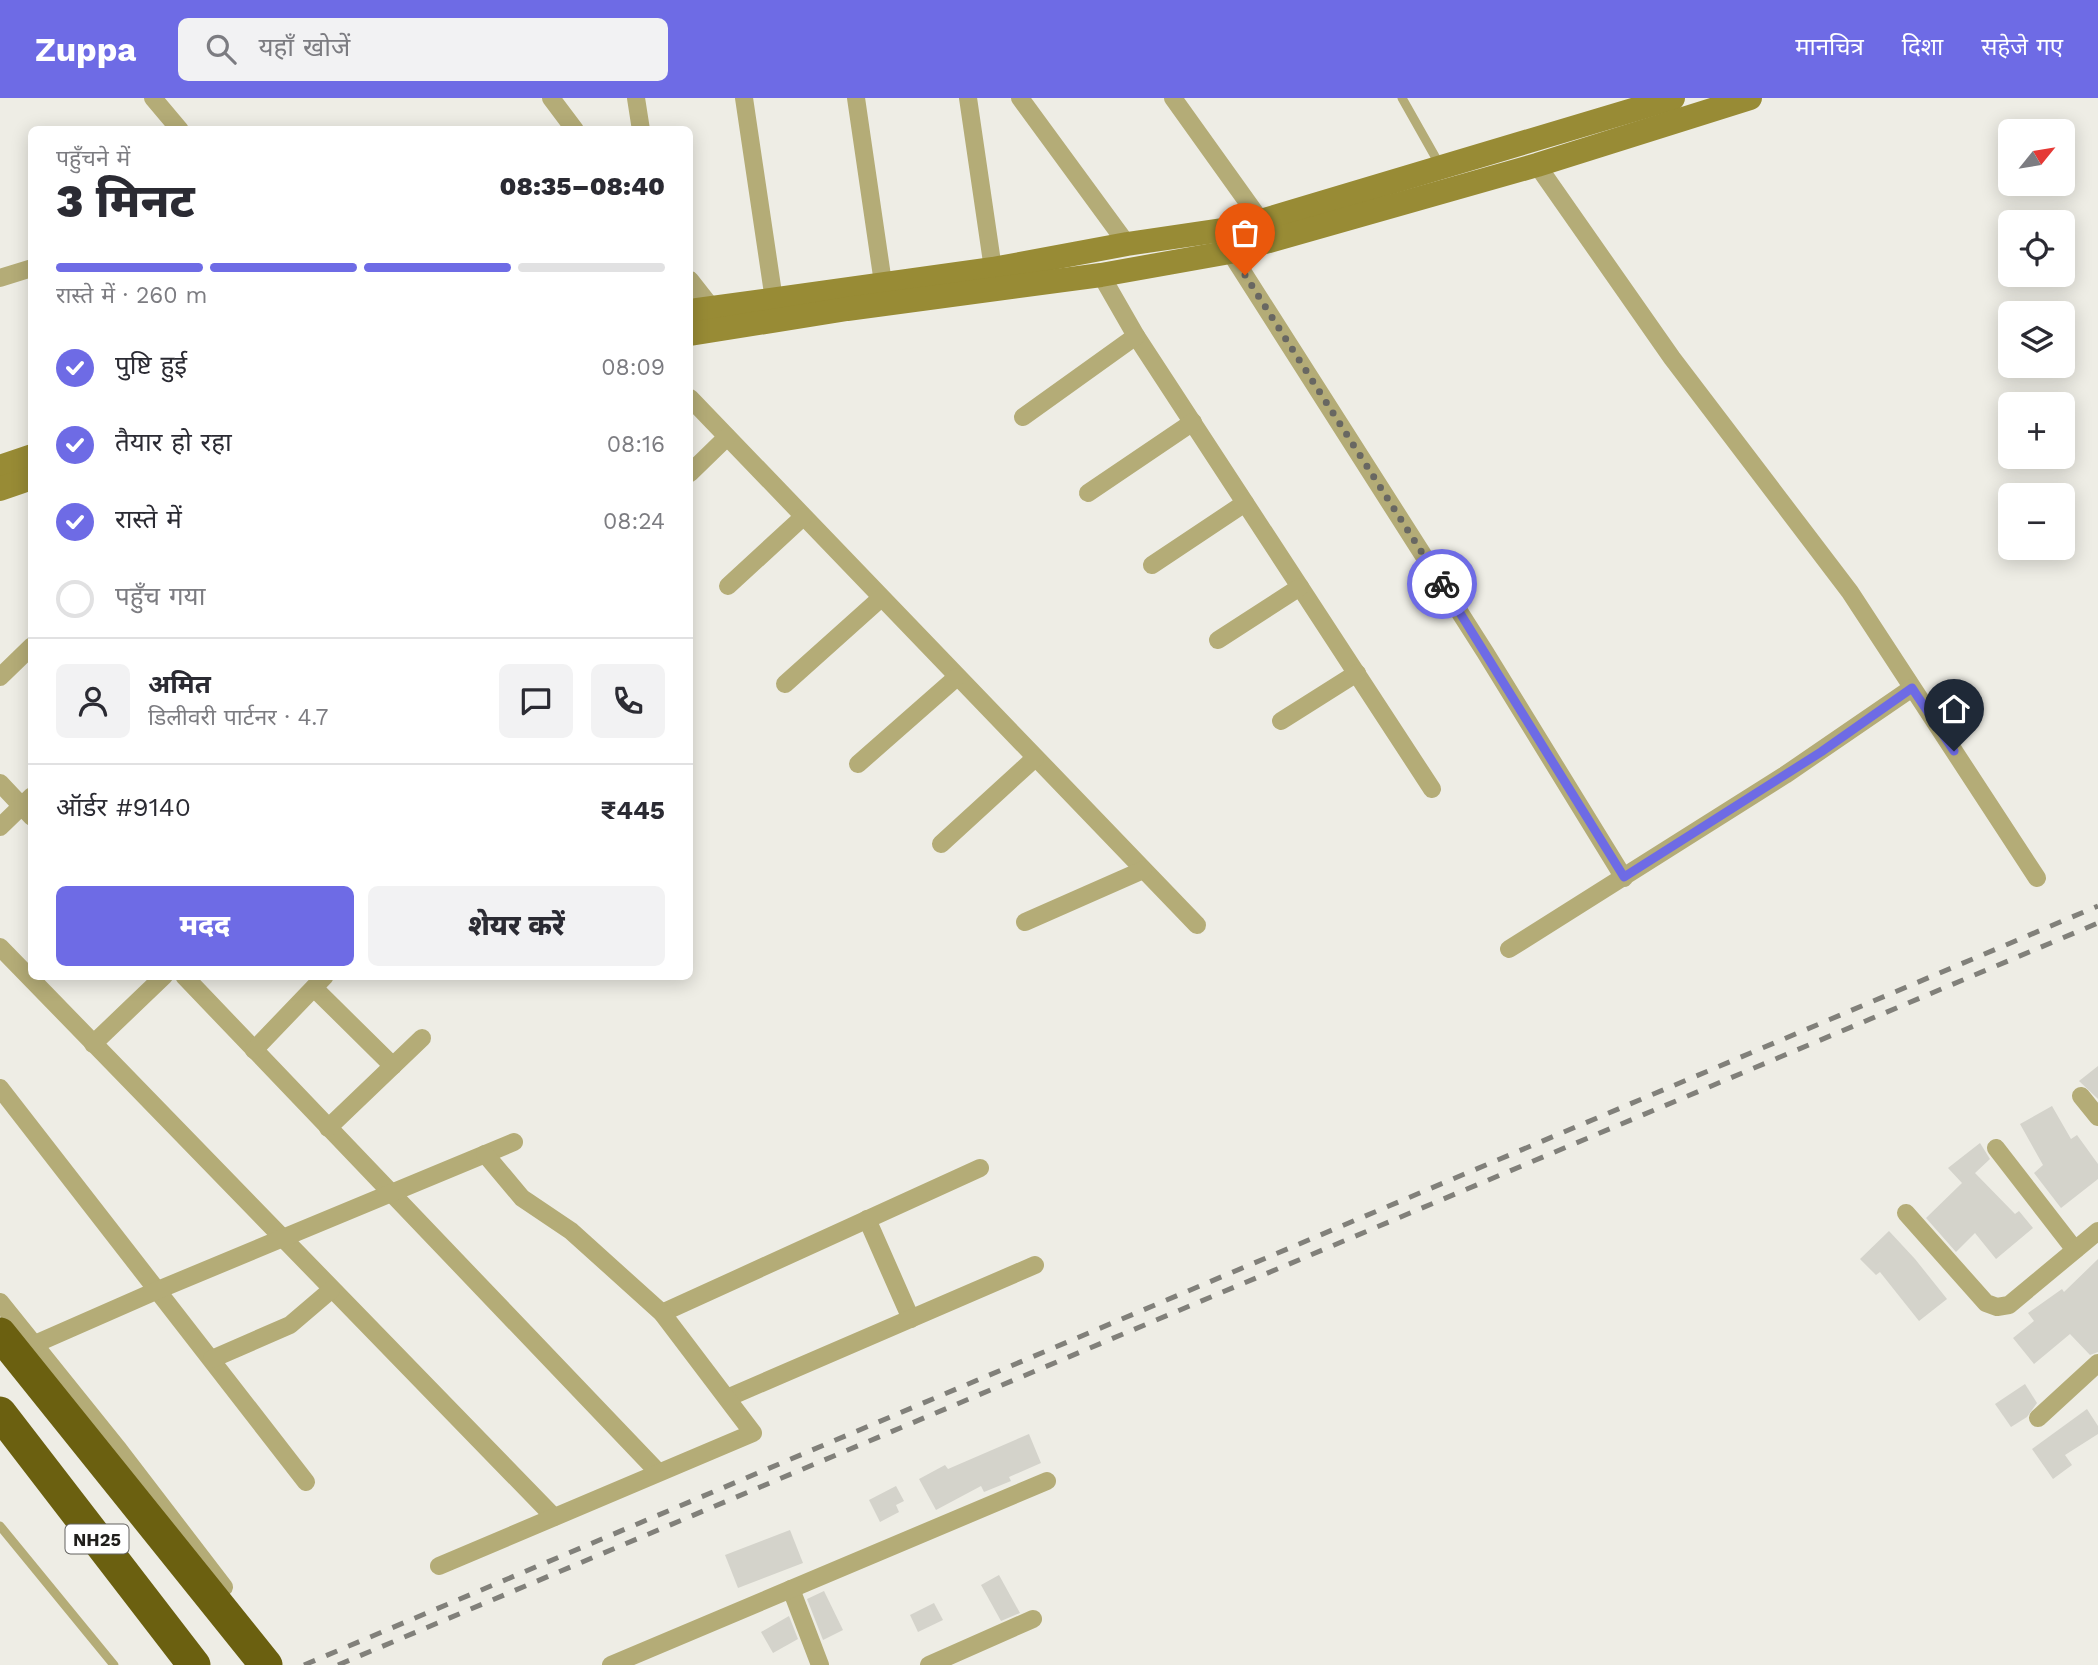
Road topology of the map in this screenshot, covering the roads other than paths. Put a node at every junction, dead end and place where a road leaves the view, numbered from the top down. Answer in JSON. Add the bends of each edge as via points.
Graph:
{"nodes":[{"id":1,"x":153,"y":98,"type":"edge"},
{"id":2,"x":551,"y":98,"type":"edge"},
{"id":3,"x":636,"y":98,"type":"edge"},
{"id":4,"x":744,"y":98,"type":"edge"},
{"id":5,"x":856,"y":98,"type":"edge"},
{"id":6,"x":968,"y":98,"type":"edge"},
{"id":7,"x":1020,"y":98,"type":"edge"},
{"id":8,"x":1173,"y":98,"type":"edge"},
{"id":9,"x":1402,"y":98,"type":"edge"},
{"id":10,"x":1673,"y":98,"type":"edge"},
{"id":11,"x":1750,"y":98,"type":"edge"},
{"id":12,"x":177,"y":126,"type":"edge"},
{"id":13,"x":572,"y":126,"type":"edge"},
{"id":14,"x":640,"y":126,"type":"edge"},
{"id":15,"x":1537,"y":165,"type":"junction"},
{"id":16,"x":1441,"y":168,"type":"junction"},
{"id":17,"x":1265,"y":231,"type":"junction"},
{"id":18,"x":1226,"y":241,"type":"junction"},
{"id":19,"x":1127,"y":244,"type":"junction"},
{"id":20,"x":28,"y":269,"type":"edge"},
{"id":21,"x":993,"y":269,"type":"junction"},
{"id":22,"x":1101,"y":275,"type":"junction"},
{"id":23,"x":0,"y":278,"type":"edge"},
{"id":24,"x":883,"y":283,"type":"junction"},
{"id":25,"x":693,"y":288,"type":"edge"},
{"id":26,"x":774,"y":300,"type":"junction"},
{"id":27,"x":701,"y":310,"type":"edge"},
{"id":28,"x":693,"y":334,"type":"edge"},
{"id":29,"x":1136,"y":336,"type":"junction"},
{"id":30,"x":693,"y":401,"type":"edge"},
{"id":31,"x":1023,"y":417,"type":"dead end"},
{"id":32,"x":1193,"y":422,"type":"junction"},
{"id":33,"x":726,"y":437,"type":"junction"},
{"id":34,"x":24,"y":470,"type":"edge"},
{"id":35,"x":693,"y":470,"type":"edge"},
{"id":36,"x":0,"y":489,"type":"edge"},
{"id":37,"x":1088,"y":493,"type":"dead end"},
{"id":38,"x":1245,"y":503,"type":"junction"},
{"id":39,"x":803,"y":517,"type":"junction"},
{"id":40,"x":1152,"y":565,"type":"dead end"},
{"id":41,"x":728,"y":586,"type":"dead end"},
{"id":42,"x":1300,"y":587,"type":"junction"},
{"id":43,"x":881,"y":598,"type":"junction"},
{"id":44,"x":1218,"y":640,"type":"dead end"},
{"id":45,"x":28,"y":650,"type":"edge"},
{"id":46,"x":1357,"y":673,"type":"junction"},
{"id":47,"x":0,"y":677,"type":"edge"},
{"id":48,"x":957,"y":677,"type":"junction"},
{"id":49,"x":785,"y":684,"type":"dead end"},
{"id":50,"x":1912,"y":688,"type":"junction"},
{"id":51,"x":1281,"y":721,"type":"dead end"},
{"id":52,"x":1035,"y":758,"type":"junction"},
{"id":53,"x":858,"y":764,"type":"dead end"},
{"id":54,"x":0,"y":783,"type":"edge"},
{"id":55,"x":1432,"y":789,"type":"dead end"},
{"id":56,"x":28,"y":806,"type":"edge"},
{"id":57,"x":0,"y":827,"type":"edge"},
{"id":58,"x":941,"y":844,"type":"dead end"},
{"id":59,"x":1143,"y":870,"type":"junction"},
{"id":60,"x":1624,"y":877,"type":"junction"},
{"id":61,"x":2037,"y":878,"type":"dead end"},
{"id":62,"x":1026,"y":922,"type":"dead end"},
{"id":63,"x":1197,"y":925,"type":"dead end"},
{"id":64,"x":0,"y":947,"type":"edge"},
{"id":65,"x":1509,"y":950,"type":"dead end"},
{"id":66,"x":28,"y":976,"type":"edge"},
{"id":67,"x":32,"y":980,"type":"edge"},
{"id":68,"x":160,"y":980,"type":"edge"},
{"id":69,"x":188,"y":980,"type":"edge"},
{"id":70,"x":319,"y":982,"type":"edge"},
{"id":71,"x":422,"y":1038,"type":"dead end"},
{"id":72,"x":93,"y":1044,"type":"junction"},
{"id":73,"x":254,"y":1050,"type":"junction"},
{"id":74,"x":393,"y":1066,"type":"junction"},
{"id":75,"x":0,"y":1088,"type":"edge"},
{"id":76,"x":2081,"y":1096,"type":"dead end"},
{"id":77,"x":2098,"y":1117,"type":"edge"},
{"id":78,"x":328,"y":1128,"type":"junction"},
{"id":79,"x":514,"y":1142,"type":"dead end"},
{"id":80,"x":1996,"y":1148,"type":"dead end"},
{"id":81,"x":485,"y":1154,"type":"junction"},
{"id":82,"x":980,"y":1168,"type":"dead end"},
{"id":83,"x":390,"y":1193,"type":"junction"},
{"id":84,"x":1906,"y":1213,"type":"dead end"},
{"id":85,"x":867,"y":1219,"type":"junction"},
{"id":86,"x":2098,"y":1231,"type":"edge"},
{"id":87,"x":281,"y":1238,"type":"junction"},
{"id":88,"x":2075,"y":1250,"type":"junction"},
{"id":89,"x":1035,"y":1265,"type":"dead end"},
{"id":90,"x":158,"y":1290,"type":"junction"},
{"id":91,"x":331,"y":1290,"type":"junction"},
{"id":92,"x":0,"y":1302,"type":"edge"},
{"id":93,"x":662,"y":1313,"type":"junction"},
{"id":94,"x":911,"y":1319,"type":"junction"},
{"id":95,"x":0,"y":1334,"type":"edge"},
{"id":96,"x":35,"y":1344,"type":"junction"},
{"id":97,"x":212,"y":1359,"type":"junction"},
{"id":98,"x":2098,"y":1363,"type":"edge"},
{"id":99,"x":727,"y":1398,"type":"junction"},
{"id":100,"x":0,"y":1413,"type":"edge"},
{"id":101,"x":2038,"y":1418,"type":"dead end"},
{"id":102,"x":658,"y":1472,"type":"junction"},
{"id":103,"x":1047,"y":1481,"type":"dead end"},
{"id":104,"x":306,"y":1482,"type":"dead end"},
{"id":105,"x":554,"y":1517,"type":"junction"},
{"id":106,"x":0,"y":1526,"type":"edge"},
{"id":107,"x":439,"y":1566,"type":"dead end"},
{"id":108,"x":791,"y":1589,"type":"junction"},
{"id":109,"x":1033,"y":1619,"type":"dead end"},
{"id":110,"x":934,"y":1664,"type":"edge"},
{"id":111,"x":114,"y":1665,"type":"edge"},
{"id":112,"x":194,"y":1665,"type":"edge"},
{"id":113,"x":266,"y":1665,"type":"edge"},
{"id":114,"x":284,"y":1665,"type":"edge"},
{"id":115,"x":611,"y":1665,"type":"edge"},
{"id":116,"x":820,"y":1665,"type":"edge"}],
"edges":[{"from":1,"to":12,"type":"street"},
{"from":2,"to":13,"type":"street"},
{"from":3,"to":14,"type":"street"},
{"from":4,"to":26,"type":"street"},
{"from":5,"to":24,"type":"street"},
{"from":6,"to":21,"type":"street"},
{"from":7,"to":19,"type":"street"},
{"from":8,"to":17,"type":"street"},
{"from":9,"to":16,"type":"lane"},
{"from":10,"to":16,"type":"street"},
{"from":11,"to":15,"type":"street"},
{"from":15,"to":17,"type":"street"},
{"from":15,"to":50,"type":"street","via":[[1672,358],[1850,592]]},
{"from":16,"to":17,"type":"street"},
{"from":17,"to":18,"type":"street"},
{"from":18,"to":19,"type":"street"},
{"from":18,"to":22,"type":"street"},
{"from":18,"to":60,"type":"street"},
{"from":19,"to":21,"type":"street"},
{"from":20,"to":23,"type":"street"},
{"from":21,"to":24,"type":"street"},
{"from":22,"to":28,"type":"street"},
{"from":22,"to":29,"type":"street"},
{"from":24,"to":26,"type":"street"},
{"from":25,"to":27,"type":"street"},
{"from":26,"to":27,"type":"street"},
{"from":29,"to":31,"type":"street"},
{"from":29,"to":32,"type":"street"},
{"from":30,"to":33,"type":"street"},
{"from":32,"to":37,"type":"street"},
{"from":32,"to":38,"type":"street"},
{"from":33,"to":35,"type":"street"},
{"from":33,"to":39,"type":"street"},
{"from":34,"to":36,"type":"street"},
{"from":38,"to":40,"type":"street"},
{"from":38,"to":42,"type":"street"},
{"from":39,"to":41,"type":"street"},
{"from":39,"to":43,"type":"street"},
{"from":42,"to":44,"type":"street"},
{"from":42,"to":46,"type":"street"},
{"from":43,"to":48,"type":"street"},
{"from":43,"to":49,"type":"street"},
{"from":45,"to":47,"type":"street"},
{"from":46,"to":51,"type":"street"},
{"from":46,"to":55,"type":"street"},
{"from":48,"to":52,"type":"street"},
{"from":48,"to":53,"type":"street"},
{"from":50,"to":60,"type":"street","via":[[1812,758]]},
{"from":50,"to":61,"type":"street"},
{"from":52,"to":58,"type":"street"},
{"from":52,"to":59,"type":"street"},
{"from":54,"to":56,"type":"street"},
{"from":56,"to":57,"type":"street"},
{"from":59,"to":62,"type":"street"},
{"from":59,"to":63,"type":"street"},
{"from":60,"to":65,"type":"street"},
{"from":64,"to":66,"type":"street"},
{"from":67,"to":72,"type":"street"},
{"from":68,"to":72,"type":"street"},
{"from":69,"to":73,"type":"street"},
{"from":70,"to":73,"type":"street"},
{"from":70,"to":74,"type":"street"},
{"from":71,"to":74,"type":"street"},
{"from":72,"to":87,"type":"street"},
{"from":73,"to":78,"type":"street"},
{"from":74,"to":78,"type":"street"},
{"from":75,"to":90,"type":"street"},
{"from":76,"to":77,"type":"street"},
{"from":78,"to":83,"type":"street"},
{"from":79,"to":81,"type":"street"},
{"from":80,"to":88,"type":"street"},
{"from":81,"to":83,"type":"street"},
{"from":81,"to":93,"type":"street","via":[[522,1198],[571,1231]]},
{"from":82,"to":85,"type":"street"},
{"from":83,"to":87,"type":"street"},
{"from":83,"to":102,"type":"street"},
{"from":84,"to":88,"type":"street","via":[[1986,1303],[1997,1307],[2009,1305]]},
{"from":85,"to":93,"type":"street"},
{"from":85,"to":94,"type":"street"},
{"from":86,"to":88,"type":"street"},
{"from":87,"to":90,"type":"street"},
{"from":87,"to":91,"type":"street"},
{"from":89,"to":94,"type":"street"},
{"from":90,"to":96,"type":"street"},
{"from":90,"to":97,"type":"street"},
{"from":91,"to":97,"type":"street","via":[[290,1325]]},
{"from":91,"to":105,"type":"street"},
{"from":92,"to":96,"type":"street"},
{"from":93,"to":99,"type":"street"},
{"from":94,"to":99,"type":"street"},
{"from":95,"to":113,"type":"highway"},
{"from":96,"to":114,"type":"street"},
{"from":97,"to":104,"type":"street"},
{"from":98,"to":101,"type":"street"},
{"from":99,"to":102,"type":"street","via":[[753,1433]]},
{"from":100,"to":112,"type":"highway","number":"NH25"},
{"from":102,"to":105,"type":"street"},
{"from":103,"to":108,"type":"street"},
{"from":105,"to":107,"type":"street"},
{"from":106,"to":111,"type":"lane"},
{"from":108,"to":115,"type":"street"},
{"from":108,"to":116,"type":"street"},
{"from":109,"to":110,"type":"street"}]}
